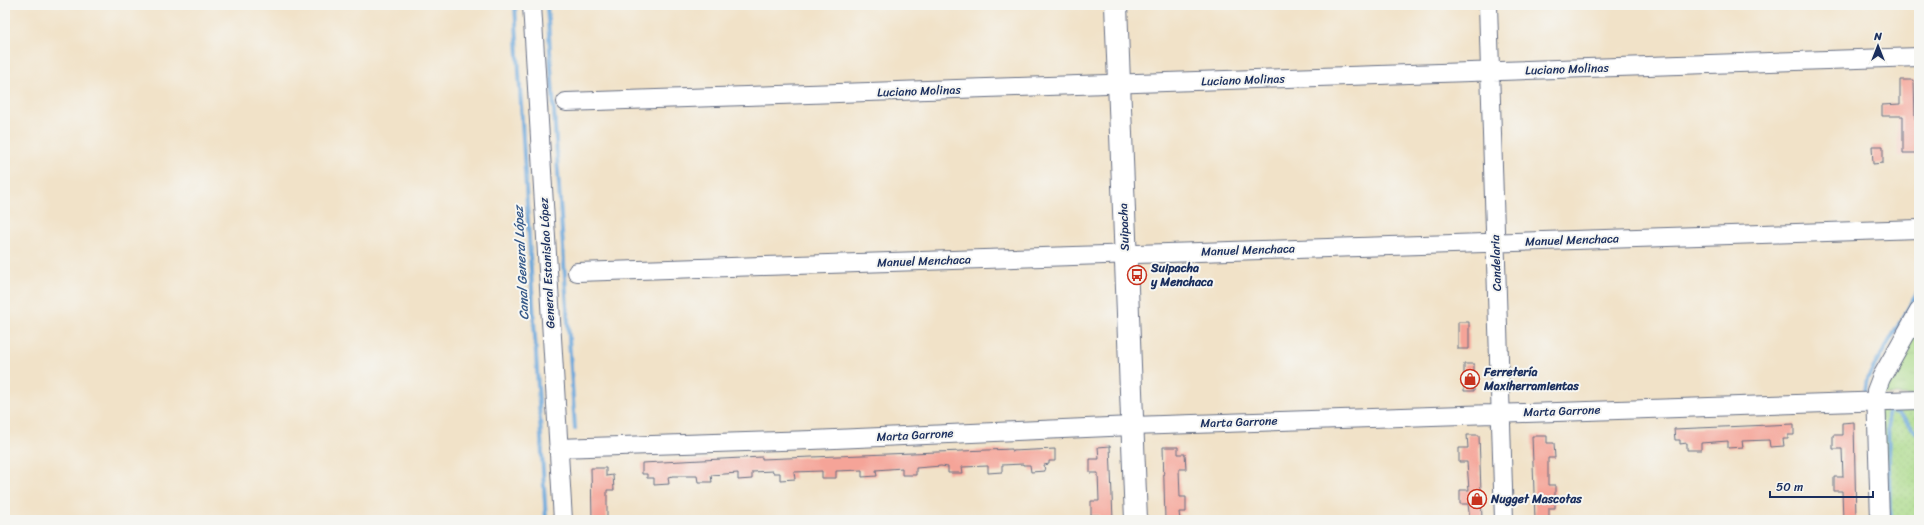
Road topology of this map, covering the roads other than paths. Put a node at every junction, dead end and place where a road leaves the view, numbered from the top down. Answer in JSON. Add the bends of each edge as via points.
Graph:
{"nodes":[{"id":1,"x":532,"y":5,"type":"edge"},
{"id":2,"x":1116,"y":5,"type":"edge"},
{"id":3,"x":1488,"y":5,"type":"edge"},
{"id":4,"x":1919,"y":57,"type":"edge"},
{"id":5,"x":1490,"y":71,"type":"junction"},
{"id":6,"x":1119,"y":84,"type":"junction"},
{"id":7,"x":566,"y":102,"type":"dead end"},
{"id":8,"x":1919,"y":229,"type":"edge"},
{"id":9,"x":1495,"y":242,"type":"junction"},
{"id":10,"x":1126,"y":254,"type":"junction"},
{"id":11,"x":576,"y":272,"type":"dead end"},
{"id":12,"x":1919,"y":311,"type":"edge"},
{"id":13,"x":1919,"y":400,"type":"edge"},
{"id":14,"x":1876,"y":402,"type":"junction"},
{"id":15,"x":1500,"y":413,"type":"junction"},
{"id":16,"x":1132,"y":426,"type":"junction"},
{"id":17,"x":558,"y":448,"type":"junction"},
{"id":18,"x":563,"y":520,"type":"edge"},
{"id":19,"x":1136,"y":520,"type":"edge"},
{"id":20,"x":1504,"y":520,"type":"edge"},
{"id":21,"x":1880,"y":520,"type":"edge"}],
"edges":[{"from":1,"to":17,"type":"street","name":"General Estanislao López"},
{"from":2,"to":6,"type":"main road","name":"Suipacha"},
{"from":3,"to":5,"type":"street","name":"Candelaria"},
{"from":4,"to":5,"type":"street","name":"Luciano Molinas"},
{"from":5,"to":6,"type":"street","name":"Luciano Molinas"},
{"from":5,"to":9,"type":"street","name":"Candelaria"},
{"from":6,"to":7,"type":"street","name":"Luciano Molinas"},
{"from":6,"to":10,"type":"main road","name":"Suipacha"},
{"from":8,"to":9,"type":"street","name":"Manuel Menchaca"},
{"from":9,"to":10,"type":"street","name":"Manuel Menchaca"},
{"from":9,"to":15,"type":"street","name":"Candelaria"},
{"from":10,"to":11,"type":"street","name":"Manuel Menchaca"},
{"from":10,"to":16,"type":"main road","name":"Suipacha"},
{"from":12,"to":14,"type":"street","via":[[1880,378]]},
{"from":13,"to":14,"type":"street","name":"Marta Garrone"},
{"from":14,"to":15,"type":"street","name":"Marta Garrone"},
{"from":14,"to":21,"type":"street"},
{"from":15,"to":16,"type":"street","name":"Marta Garrone"},
{"from":15,"to":20,"type":"street","name":"Candelaria"},
{"from":16,"to":17,"type":"street","name":"Marta Garrone"},
{"from":16,"to":19,"type":"main road","name":"Suipacha"},
{"from":17,"to":18,"type":"street","name":"General Estanislao López"}]}
